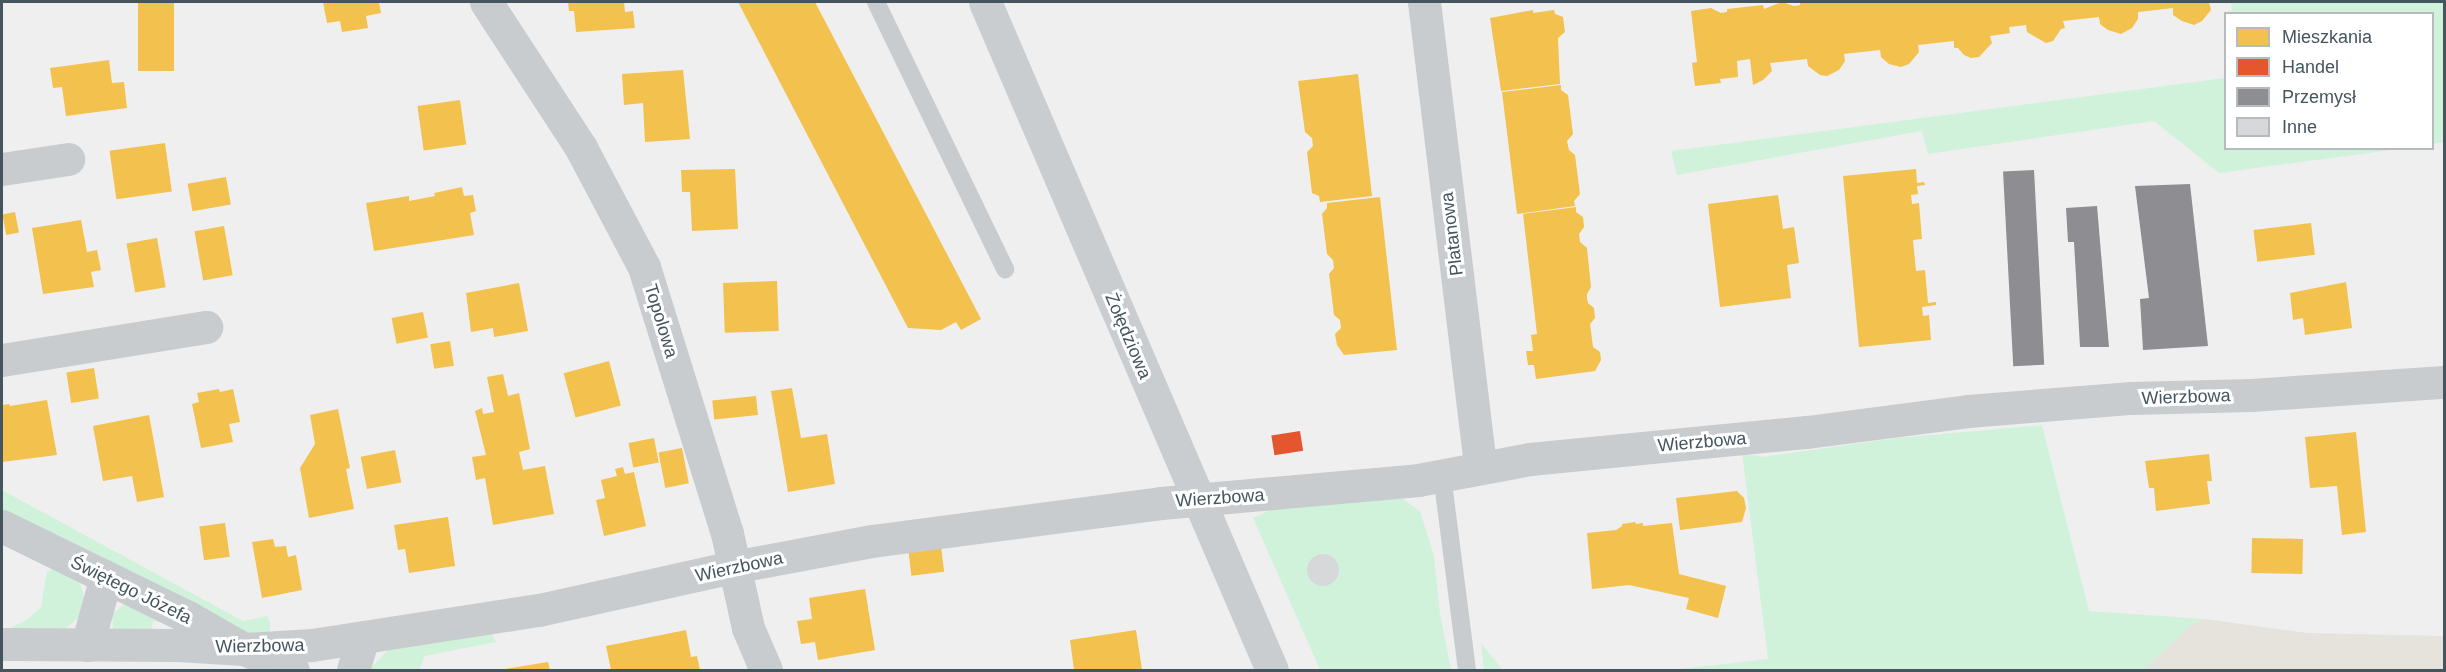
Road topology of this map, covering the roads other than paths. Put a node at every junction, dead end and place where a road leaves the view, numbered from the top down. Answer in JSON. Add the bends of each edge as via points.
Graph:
{"nodes":[{"id":1,"x":486,"y":2,"type":"edge"},
{"id":2,"x":876,"y":2,"type":"edge"},
{"id":3,"x":985,"y":2,"type":"edge"},
{"id":4,"x":1424,"y":2,"type":"edge"},
{"id":5,"x":68,"y":159,"type":"dead end"},
{"id":6,"x":2,"y":169,"type":"edge"},
{"id":7,"x":1005,"y":269,"type":"dead end"},
{"id":8,"x":206,"y":327,"type":"dead end"},
{"id":9,"x":2,"y":360,"type":"edge"},
{"id":10,"x":2445,"y":382,"type":"edge"},
{"id":11,"x":1480,"y":467,"type":"junction"},
{"id":12,"x":1442,"y":475,"type":"junction"},
{"id":13,"x":1198,"y":498,"type":"junction"},
{"id":14,"x":2,"y":526,"type":"edge"},
{"id":15,"x":733,"y":567,"type":"junction"},
{"id":16,"x":106,"y":577,"type":"junction"},
{"id":17,"x":363,"y":637,"type":"junction"},
{"id":18,"x":2,"y":644,"type":"edge"},
{"id":19,"x":87,"y":645,"type":"junction"},
{"id":20,"x":244,"y":649,"type":"junction"},
{"id":21,"x":293,"y":670,"type":"edge"},
{"id":22,"x":353,"y":670,"type":"edge"},
{"id":23,"x":766,"y":670,"type":"edge"},
{"id":24,"x":1272,"y":670,"type":"edge"},
{"id":25,"x":1467,"y":670,"type":"edge"}],
"edges":[{"from":1,"to":15,"type":"street","name":"Topolowa","via":[[581,148],[644,267],[727,533]]},
{"from":2,"to":7,"type":"lane"},
{"from":3,"to":13,"type":"street","name":"Żołędziowa"},
{"from":4,"to":11,"type":"street","name":"Platanowa"},
{"from":5,"to":6,"type":"street"},
{"from":8,"to":9,"type":"street"},
{"from":10,"to":11,"type":"street","name":"Wierzbowa","via":[[2251,395],[2132,398],[1968,411]]},
{"from":11,"to":12,"type":"street","name":"Wierzbowa"},
{"from":12,"to":13,"type":"street","name":"Wierzbowa"},
{"from":12,"to":25,"type":"lane"},
{"from":13,"to":15,"type":"street","name":"Wierzbowa","via":[[872,541]]},
{"from":13,"to":24,"type":"street","name":"Żołędziowa"},
{"from":14,"to":16,"type":"street","name":"Świętego Józefa"},
{"from":15,"to":17,"type":"street","name":"Wierzbowa","via":[[580,602]]},
{"from":15,"to":23,"type":"street","name":"Topolowa","via":[[748,628]]},
{"from":16,"to":19,"type":"street"},
{"from":16,"to":20,"type":"street","name":"Świętego Józefa","via":[[188,616]]},
{"from":17,"to":20,"type":"street","name":"Wierzbowa"},
{"from":17,"to":22,"type":"street"},
{"from":18,"to":19,"type":"street","name":"Wierzbowa"},
{"from":19,"to":20,"type":"street","name":"Wierzbowa"},
{"from":20,"to":21,"type":"street","name":"Świętego Józefa"}]}
